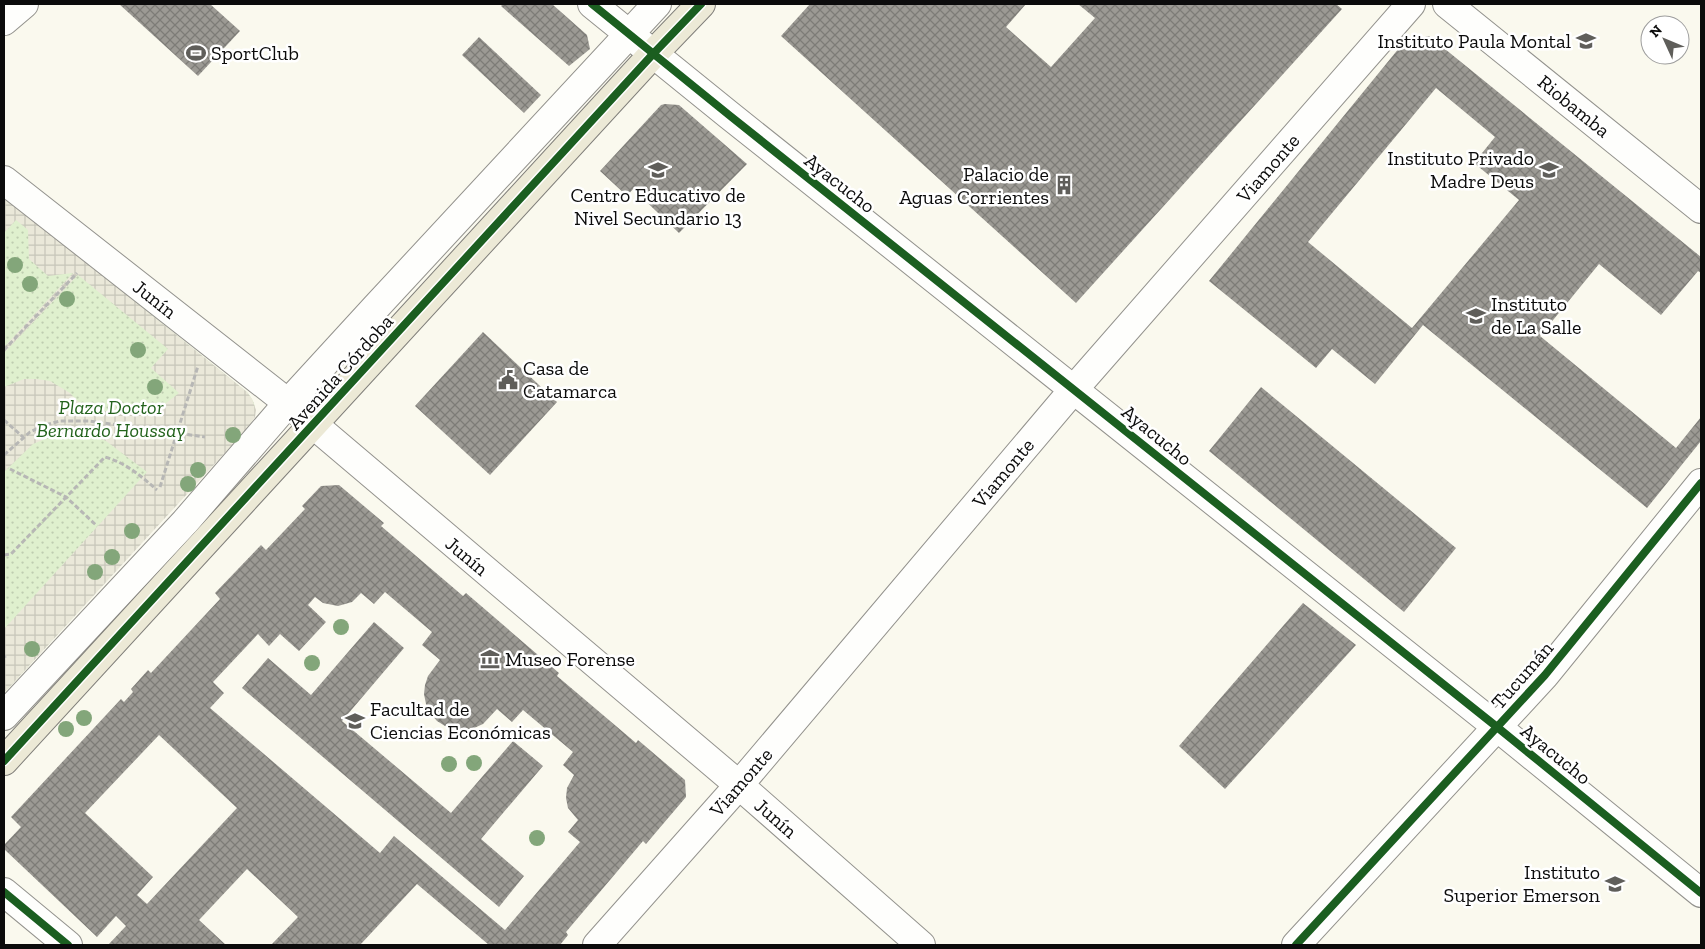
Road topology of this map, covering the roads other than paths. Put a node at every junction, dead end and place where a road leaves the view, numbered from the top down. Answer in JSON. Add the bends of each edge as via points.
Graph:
{"nodes":[{"id":1,"x":24,"y":4,"type":"edge"},
{"id":2,"x":592,"y":4,"type":"edge"},
{"id":3,"x":657,"y":4,"type":"edge"},
{"id":4,"x":701,"y":4,"type":"edge"},
{"id":5,"x":1411,"y":4,"type":"edge"},
{"id":6,"x":1447,"y":4,"type":"edge"},
{"id":7,"x":4,"y":21,"type":"edge"},
{"id":8,"x":629,"y":35,"type":"junction"},
{"id":9,"x":653,"y":54,"type":"junction"},
{"id":10,"x":4,"y":180,"type":"edge"},
{"id":11,"x":1701,"y":209,"type":"edge"},
{"id":12,"x":1074,"y":389,"type":"junction"},
{"id":13,"x":288,"y":403,"type":"junction"},
{"id":14,"x":313,"y":425,"type":"junction"},
{"id":15,"x":1701,"y":483,"type":"edge"},
{"id":16,"x":4,"y":716,"type":"edge"},
{"id":17,"x":1497,"y":727,"type":"junction"},
{"id":18,"x":4,"y":761,"type":"edge"},
{"id":19,"x":739,"y":785,"type":"junction"},
{"id":20,"x":4,"y":892,"type":"edge"},
{"id":21,"x":1701,"y":893,"type":"edge"},
{"id":22,"x":68,"y":945,"type":"edge"},
{"id":23,"x":597,"y":945,"type":"edge"},
{"id":24,"x":921,"y":945,"type":"edge"},
{"id":25,"x":1296,"y":945,"type":"edge"}],
"edges":[{"from":1,"to":7,"type":"street"},
{"from":2,"to":8,"type":"street","name":"Ayacucho"},
{"from":3,"to":8,"type":"street","name":"Avenida Córdoba"},
{"from":4,"to":9,"type":"main road","name":"Avenida Córdoba"},
{"from":5,"to":12,"type":"street","name":"Viamonte"},
{"from":6,"to":11,"type":"street","name":"Riobamba"},
{"from":8,"to":9,"type":"street","name":"Ayacucho"},
{"from":8,"to":13,"type":"street","name":"Avenida Córdoba"},
{"from":9,"to":12,"type":"street","name":"Ayacucho"},
{"from":9,"to":14,"type":"main road","name":"Avenida Córdoba"},
{"from":10,"to":13,"type":"street","name":"Junín"},
{"from":12,"to":17,"type":"street","name":"Ayacucho"},
{"from":12,"to":19,"type":"street","name":"Viamonte"},
{"from":13,"to":14,"type":"street","name":"Junín"},
{"from":13,"to":16,"type":"street","name":"Avenida Córdoba","via":[[185,522]]},
{"from":14,"to":18,"type":"main road","name":"Avenida Córdoba"},
{"from":14,"to":19,"type":"street","name":"Junín"},
{"from":15,"to":17,"type":"street","name":"Tucumán","via":[[1545,675]]},
{"from":17,"to":21,"type":"street","name":"Ayacucho"},
{"from":17,"to":25,"type":"street","name":"Tucumán"},
{"from":19,"to":23,"type":"street","name":"Viamonte"},
{"from":19,"to":24,"type":"street","name":"Junín"},
{"from":20,"to":22,"type":"street"}]}
